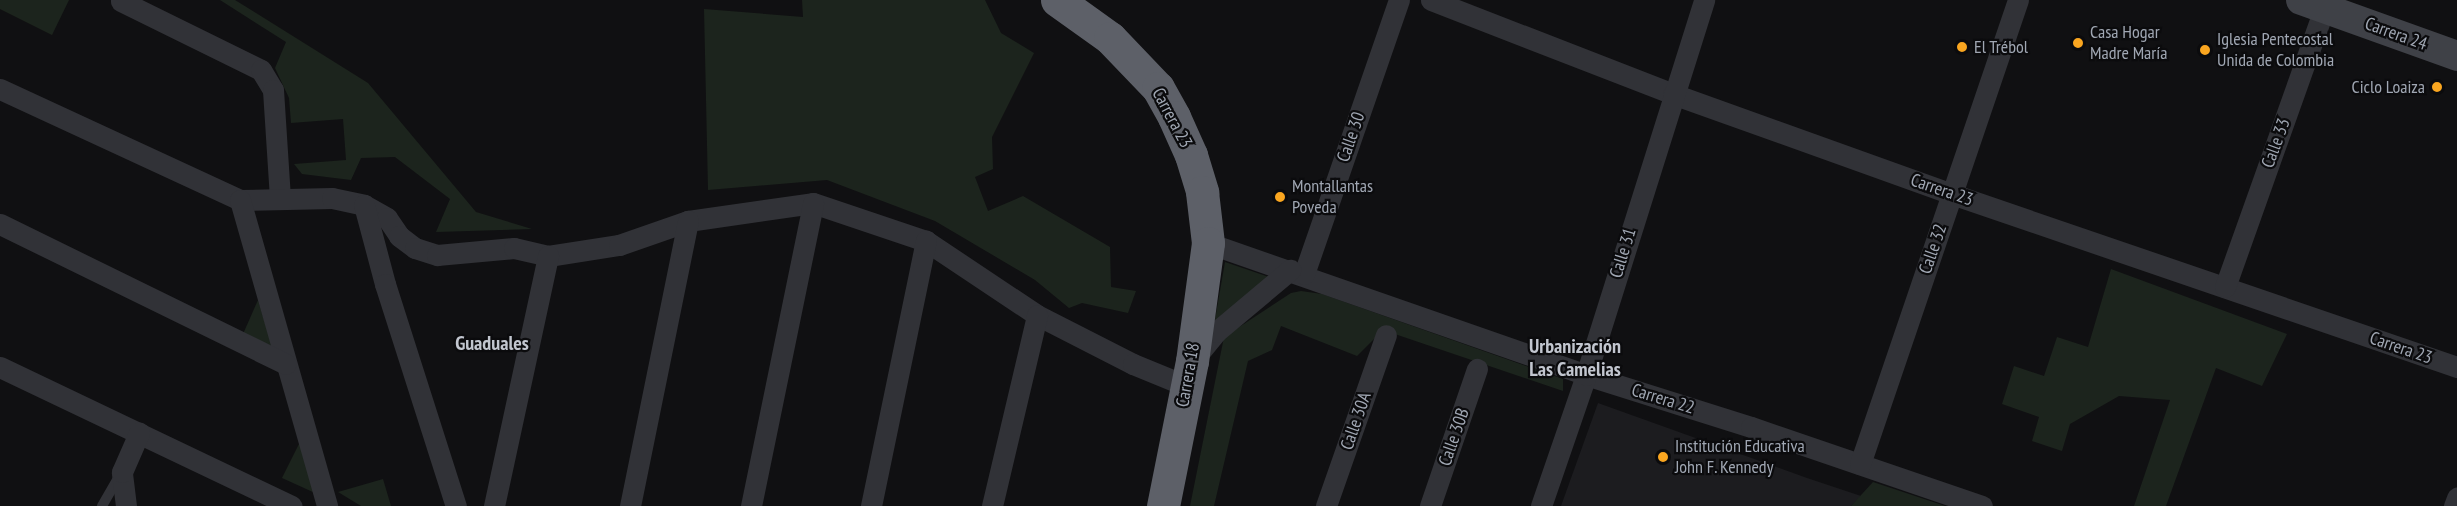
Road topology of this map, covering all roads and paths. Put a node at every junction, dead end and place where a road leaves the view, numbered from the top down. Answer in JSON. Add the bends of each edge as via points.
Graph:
{"nodes":[{"id":1,"x":1057,"y":0,"type":"edge"},
{"id":2,"x":1399,"y":0,"type":"edge"},
{"id":3,"x":1431,"y":0,"type":"edge"},
{"id":4,"x":1704,"y":0,"type":"edge"},
{"id":5,"x":2018,"y":0,"type":"edge"},
{"id":6,"x":121,"y":1,"type":"edge"},
{"id":7,"x":2318,"y":3,"type":"edge"},
{"id":8,"x":2457,"y":56,"type":"edge"},
{"id":9,"x":0,"y":88,"type":"edge"},
{"id":10,"x":1673,"y":94,"type":"junction"},
{"id":11,"x":1952,"y":194,"type":"junction"},
{"id":12,"x":279,"y":198,"type":"junction"},
{"id":13,"x":240,"y":200,"type":"junction"},
{"id":14,"x":813,"y":203,"type":"junction"},
{"id":15,"x":364,"y":205,"type":"junction"},
{"id":16,"x":688,"y":221,"type":"junction"},
{"id":17,"x":0,"y":224,"type":"edge"},
{"id":18,"x":926,"y":241,"type":"junction"},
{"id":19,"x":1208,"y":243,"type":"junction"},
{"id":20,"x":548,"y":256,"type":"junction"},
{"id":21,"x":1297,"y":272,"type":"junction"},
{"id":22,"x":2225,"y":286,"type":"junction"},
{"id":23,"x":1037,"y":315,"type":"junction"},
{"id":24,"x":1386,"y":335,"type":"dead end"},
{"id":25,"x":286,"y":364,"type":"junction"},
{"id":26,"x":0,"y":367,"type":"edge"},
{"id":27,"x":2457,"y":367,"type":"edge"},
{"id":28,"x":1477,"y":369,"type":"dead end"},
{"id":29,"x":1190,"y":374,"type":"junction"},
{"id":30,"x":1586,"y":375,"type":"junction"},
{"id":31,"x":139,"y":433,"type":"junction"},
{"id":32,"x":1860,"y":464,"type":"junction"},
{"id":33,"x":122,"y":472,"type":"junction"},
{"id":34,"x":255,"y":496,"type":"edge"},
{"id":35,"x":2457,"y":498,"type":"edge"},
{"id":36,"x":102,"y":506,"type":"edge"},
{"id":37,"x":126,"y":506,"type":"edge"},
{"id":38,"x":292,"y":506,"type":"edge"},
{"id":39,"x":327,"y":506,"type":"edge"},
{"id":40,"x":456,"y":506,"type":"edge"},
{"id":41,"x":494,"y":506,"type":"edge"},
{"id":42,"x":630,"y":506,"type":"edge"},
{"id":43,"x":751,"y":506,"type":"edge"},
{"id":44,"x":871,"y":506,"type":"edge"},
{"id":45,"x":992,"y":506,"type":"edge"},
{"id":46,"x":1163,"y":506,"type":"edge"},
{"id":47,"x":1326,"y":506,"type":"edge"},
{"id":48,"x":1430,"y":506,"type":"edge"},
{"id":49,"x":1541,"y":506,"type":"edge"},
{"id":50,"x":1982,"y":506,"type":"edge"},
{"id":51,"x":2454,"y":506,"type":"edge"}],
"edges":[{"from":1,"to":19,"type":"highway","name":"Carrera 23","via":[[1110,38],[1158,88],[1191,155],[1202,192]]},
{"from":2,"to":21,"type":"street","name":"Calle 30"},
{"from":3,"to":10,"type":"street","name":"Carrera 23"},
{"from":4,"to":10,"type":"street","name":"Calle 31"},
{"from":5,"to":11,"type":"street","name":"Calle 32"},
{"from":6,"to":12,"type":"street","via":[[261,70],[273,90]]},
{"from":7,"to":8,"type":"main road","name":"Carrera 24"},
{"from":7,"to":22,"type":"street","name":"Calle 33"},
{"from":9,"to":13,"type":"street"},
{"from":10,"to":11,"type":"street","name":"Carrera 23"},
{"from":10,"to":30,"type":"street","name":"Calle 31"},
{"from":11,"to":22,"type":"street","name":"Carrera 23"},
{"from":11,"to":32,"type":"street","name":"Calle 32"},
{"from":12,"to":13,"type":"street"},
{"from":12,"to":15,"type":"street","via":[[332,198]]},
{"from":13,"to":25,"type":"street"},
{"from":14,"to":16,"type":"street"},
{"from":14,"to":18,"type":"street"},
{"from":14,"to":43,"type":"street"},
{"from":15,"to":20,"type":"street","via":[[387,218],[399,236],[415,248],[437,255],[514,248]]},
{"from":15,"to":40,"type":"street","via":[[385,285]]},
{"from":16,"to":20,"type":"street","via":[[619,245]]},
{"from":16,"to":42,"type":"street"},
{"from":17,"to":25,"type":"street"},
{"from":18,"to":23,"type":"street"},
{"from":18,"to":44,"type":"street"},
{"from":19,"to":21,"type":"street","name":"Carrera 22"},
{"from":19,"to":29,"type":"highway","name":"Carrera 18"},
{"from":20,"to":41,"type":"street"},
{"from":21,"to":29,"type":"street","via":[[1216,332]]},
{"from":21,"to":30,"type":"street","name":"Carrera 22"},
{"from":22,"to":27,"type":"street","name":"Carrera 23"},
{"from":23,"to":29,"type":"street","via":[[1133,364]]},
{"from":23,"to":45,"type":"street"},
{"from":24,"to":47,"type":"street","name":"Calle 30A"},
{"from":25,"to":39,"type":"street"},
{"from":26,"to":31,"type":"street"},
{"from":28,"to":48,"type":"street","name":"Calle 30B"},
{"from":29,"to":46,"type":"highway","name":"Carrera 18"},
{"from":30,"to":32,"type":"street","name":"Carrera 22"},
{"from":30,"to":49,"type":"street","name":"Calle 31"},
{"from":31,"to":33,"type":"street"},
{"from":31,"to":34,"type":"street"},
{"from":32,"to":50,"type":"street","name":"Carrera 22"},
{"from":33,"to":36,"type":"lane"},
{"from":33,"to":37,"type":"street"},
{"from":34,"to":38,"type":"street"},
{"from":35,"to":51,"type":"street"}]}
